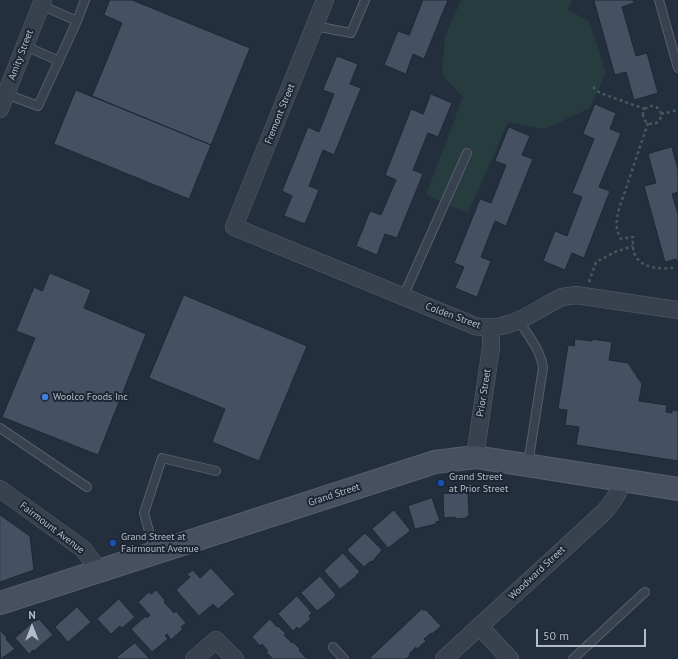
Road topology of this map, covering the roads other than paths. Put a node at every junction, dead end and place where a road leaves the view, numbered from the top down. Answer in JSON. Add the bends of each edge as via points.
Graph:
{"nodes":[{"id":1,"x":85,"y":0,"type":"edge"},
{"id":2,"x":325,"y":0,"type":"edge"},
{"id":3,"x":365,"y":0,"type":"edge"},
{"id":4,"x":659,"y":0,"type":"edge"},
{"id":5,"x":42,"y":2,"type":"edge"},
{"id":6,"x":77,"y":21,"type":"junction"},
{"id":7,"x":315,"y":26,"type":"junction"},
{"id":8,"x":25,"y":46,"type":"junction"},
{"id":9,"x":59,"y":61,"type":"junction"},
{"id":10,"x":678,"y":68,"type":"edge"},
{"id":11,"x":6,"y":94,"type":"junction"},
{"id":12,"x":0,"y":109,"type":"edge"},
{"id":13,"x":467,"y":153,"type":"dead end"},
{"id":14,"x":234,"y":227,"type":"joint"},
{"id":15,"x":403,"y":297,"type":"junction"},
{"id":16,"x":678,"y":310,"type":"edge"},
{"id":17,"x":518,"y":320,"type":"junction"},
{"id":18,"x":491,"y":328,"type":"junction"},
{"id":19,"x":0,"y":428,"type":"edge"},
{"id":20,"x":475,"y":457,"type":"junction"},
{"id":21,"x":528,"y":465,"type":"junction"},
{"id":22,"x":216,"y":471,"type":"dead end"},
{"id":23,"x":622,"y":480,"type":"junction"},
{"id":24,"x":87,"y":487,"type":"dead end"},
{"id":25,"x":0,"y":489,"type":"edge"},
{"id":26,"x":678,"y":490,"type":"edge"},
{"id":27,"x":155,"y":553,"type":"junction"},
{"id":28,"x":100,"y":571,"type":"junction"},
{"id":29,"x":645,"y":592,"type":"dead end"},
{"id":30,"x":0,"y":603,"type":"edge"},
{"id":31,"x":479,"y":626,"type":"junction"},
{"id":32,"x":333,"y":647,"type":"dead end"},
{"id":33,"x":194,"y":659,"type":"edge"},
{"id":34,"x":235,"y":659,"type":"edge"},
{"id":35,"x":344,"y":659,"type":"edge"},
{"id":36,"x":444,"y":659,"type":"edge"},
{"id":37,"x":510,"y":659,"type":"edge"},
{"id":38,"x":573,"y":659,"type":"edge"}],
"edges":[{"from":1,"to":6,"type":"lane"},
{"from":2,"to":7,"type":"street","name":"Fremont Street"},
{"from":3,"to":7,"type":"lane","via":[[351,33]]},
{"from":4,"to":10,"type":"lane"},
{"from":5,"to":6,"type":"lane"},
{"from":5,"to":8,"type":"street","name":"Amity Street"},
{"from":6,"to":9,"type":"lane"},
{"from":7,"to":14,"type":"street","name":"Fremont Street"},
{"from":8,"to":9,"type":"lane"},
{"from":8,"to":11,"type":"street","name":"Amity Street"},
{"from":9,"to":11,"type":"lane","via":[[38,106]]},
{"from":11,"to":12,"type":"street","name":"Amity Street"},
{"from":13,"to":15,"type":"lane"},
{"from":14,"to":15,"type":"street","name":"Colden Street"},
{"from":15,"to":18,"type":"street","name":"Colden Street","via":[[475,326]]},
{"from":16,"to":17,"type":"street","name":"Colden Street","via":[[576,295],[562,297]]},
{"from":17,"to":18,"type":"street","name":"Colden Street","via":[[505,326]]},
{"from":17,"to":21,"type":"lane","via":[[539,353],[543,368]]},
{"from":18,"to":20,"type":"street","name":"Prior Street","via":[[491,347]]},
{"from":19,"to":24,"type":"lane"},
{"from":20,"to":21,"type":"main road","name":"Grand Street"},
{"from":20,"to":27,"type":"main road","name":"Grand Street","via":[[434,462]]},
{"from":21,"to":23,"type":"main road","name":"Grand Street"},
{"from":22,"to":27,"type":"lane","via":[[162,458],[144,514]]},
{"from":23,"to":26,"type":"main road","name":"Grand Street"},
{"from":23,"to":31,"type":"street","name":"Woodward Street","via":[[620,490],[603,513]]},
{"from":25,"to":28,"type":"street","name":"Fairmount Avenue","via":[[83,550]]},
{"from":27,"to":28,"type":"main road","name":"Grand Street"},
{"from":28,"to":30,"type":"main road","name":"Grand Street"},
{"from":29,"to":38,"type":"lane"},
{"from":31,"to":36,"type":"street","name":"Woodward Street"},
{"from":31,"to":37,"type":"street"},
{"from":32,"to":35,"type":"lane"},
{"from":33,"to":34,"type":"street","via":[[216,640]]}]}
